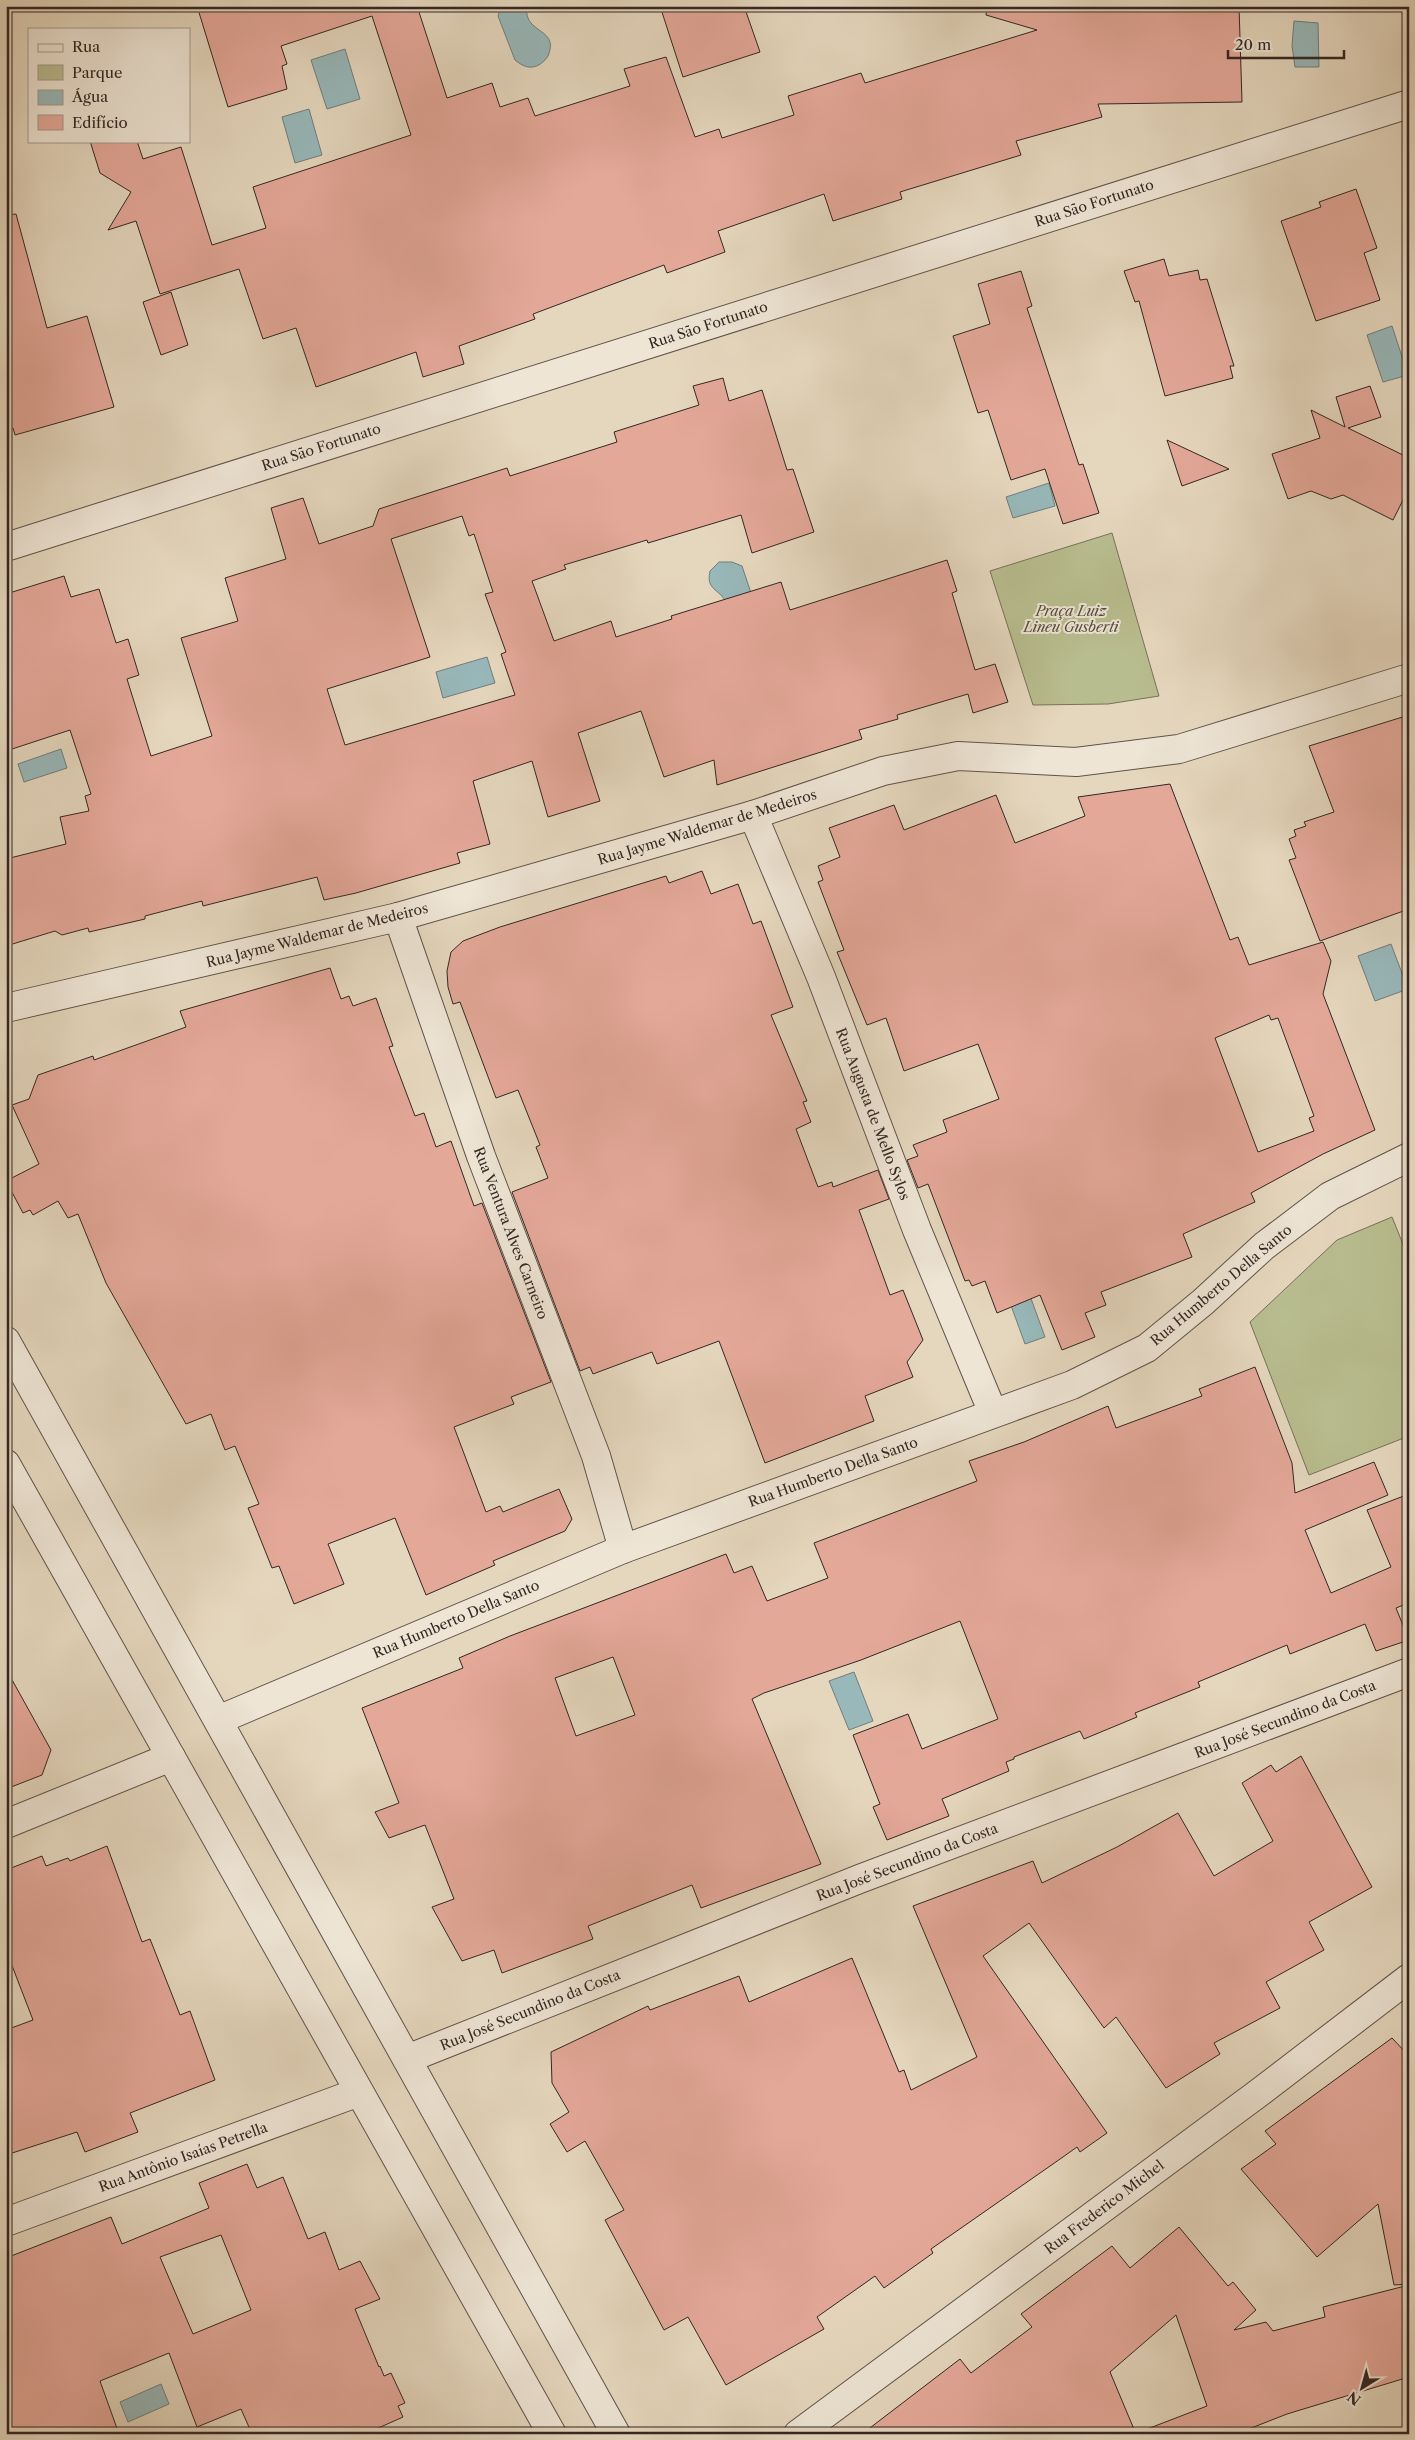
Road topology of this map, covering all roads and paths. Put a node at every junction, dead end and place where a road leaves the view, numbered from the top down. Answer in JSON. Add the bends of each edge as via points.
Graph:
{"nodes":[{"id":1,"x":1409,"y":104,"type":"edge"},
{"id":2,"x":6,"y":546,"type":"edge"},
{"id":3,"x":1409,"y":678,"type":"edge"},
{"id":4,"x":753,"y":815,"type":"junction"},
{"id":5,"x":398,"y":917,"type":"junction"},
{"id":6,"x":6,"y":1008,"type":"edge"},
{"id":7,"x":1409,"y":1157,"type":"edge"},
{"id":8,"x":6,"y":1341,"type":"edge"},
{"id":9,"x":993,"y":1414,"type":"junction"},
{"id":10,"x":6,"y":1464,"type":"edge"},
{"id":11,"x":623,"y":1549,"type":"junction"},
{"id":12,"x":1409,"y":1672,"type":"edge"},
{"id":13,"x":218,"y":1720,"type":"junction"},
{"id":14,"x":171,"y":1757,"type":"junction"},
{"id":15,"x":6,"y":1824,"type":"edge"},
{"id":16,"x":1409,"y":1978,"type":"edge"},
{"id":17,"x":407,"y":2059,"type":"junction"},
{"id":18,"x":359,"y":2092,"type":"junction"},
{"id":19,"x":6,"y":2222,"type":"edge"},
{"id":20,"x":552,"y":2434,"type":"edge"},
{"id":21,"x":616,"y":2434,"type":"edge"},
{"id":22,"x":798,"y":2434,"type":"edge"}],
"edges":[{"from":1,"to":2,"type":"street","name":"Rua São Fortunato"},
{"from":3,"to":4,"type":"street","name":"Rua Jayme Waldemar de Medeiros","via":[[1179,749],[1076,762],[958,756],[883,771]]},
{"from":4,"to":5,"type":"street","name":"Rua Jayme Waldemar de Medeiros"},
{"from":4,"to":9,"type":"street","name":"Rua Augusta de Mello Sylos","via":[[821,977],[917,1230]]},
{"from":5,"to":6,"type":"street","name":"Rua Jayme Waldemar de Medeiros"},
{"from":5,"to":11,"type":"street","name":"Rua Ventura Alves Carneiro","via":[[481,1156],[596,1456]]},
{"from":7,"to":9,"type":"street","name":"Rua Humberto Della Santo","via":[[1330,1196],[1264,1246],[1147,1348],[1072,1385]]},
{"from":8,"to":13,"type":"street"},
{"from":9,"to":11,"type":"street","name":"Rua Humberto Della Santo"},
{"from":10,"to":14,"type":"street"},
{"from":11,"to":13,"type":"street","name":"Rua Humberto Della Santo"},
{"from":12,"to":17,"type":"street","name":"Rua José Secundino da Costa","via":[[862,1878]]},
{"from":13,"to":17,"type":"street"},
{"from":14,"to":15,"type":"street"},
{"from":14,"to":18,"type":"street"},
{"from":16,"to":22,"type":"street","name":"Rua Frederico Michel"},
{"from":17,"to":21,"type":"street"},
{"from":18,"to":19,"type":"street","name":"Rua Antônio Isaías Petrella"},
{"from":18,"to":20,"type":"street"}]}
